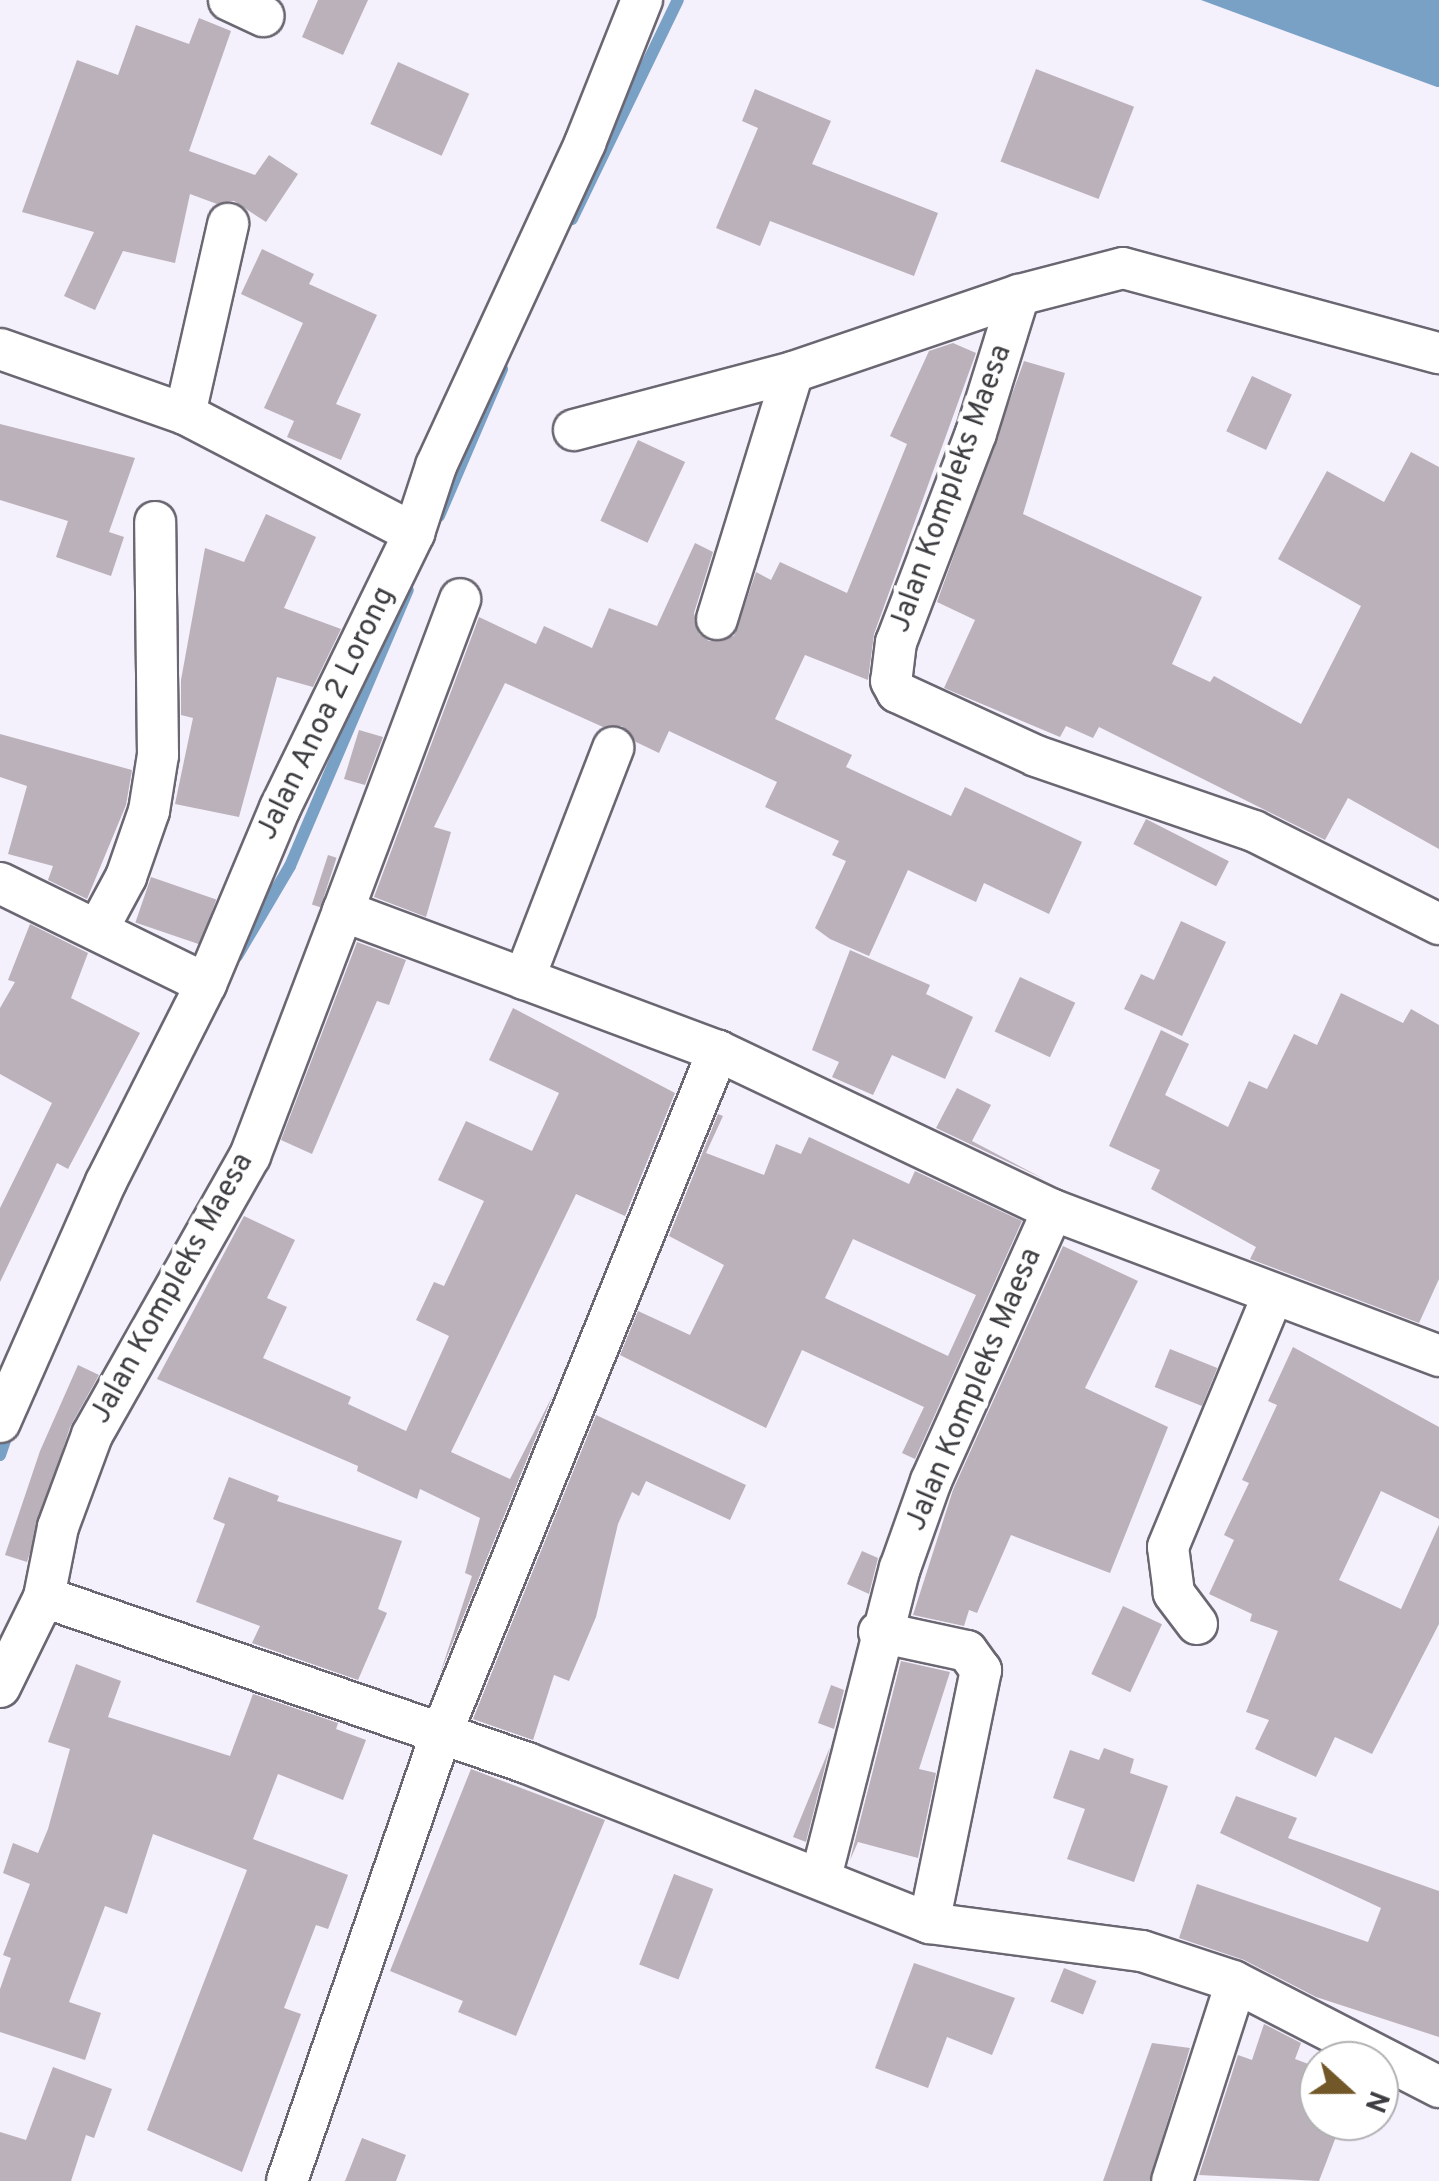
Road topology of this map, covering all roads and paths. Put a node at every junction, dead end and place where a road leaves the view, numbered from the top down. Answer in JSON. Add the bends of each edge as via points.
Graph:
{"nodes":[{"id":1,"x":642,"y":0,"type":"edge"},
{"id":2,"x":228,"y":224,"type":"dead end"},
{"id":3,"x":1019,"y":295,"type":"junction"},
{"id":4,"x":0,"y":349,"type":"edge"},
{"id":5,"x":1439,"y":352,"type":"edge"},
{"id":6,"x":793,"y":372,"type":"junction"},
{"id":7,"x":185,"y":414,"type":"junction"},
{"id":8,"x":574,"y":430,"type":"dead end"},
{"id":9,"x":155,"y":522,"type":"dead end"},
{"id":10,"x":414,"y":533,"type":"junction"},
{"id":11,"x":460,"y":599,"type":"dead end"},
{"id":12,"x":717,"y":620,"type":"dead end"},
{"id":13,"x":613,"y":748,"type":"dead end"},
{"id":14,"x":0,"y":883,"type":"edge"},
{"id":15,"x":343,"y":911,"type":"junction"},
{"id":16,"x":1439,"y":924,"type":"edge"},
{"id":17,"x":98,"y":926,"type":"junction"},
{"id":18,"x":524,"y":979,"type":"junction"},
{"id":19,"x":206,"y":984,"type":"junction"},
{"id":20,"x":718,"y":1052,"type":"junction"},
{"id":21,"x":1053,"y":1210,"type":"junction"},
{"id":22,"x":1272,"y":1296,"type":"junction"},
{"id":23,"x":1439,"y":1356,"type":"edge"},
{"id":24,"x":0,"y":1422,"type":"edge"},
{"id":25,"x":44,"y":1597,"type":"junction"},
{"id":26,"x":1196,"y":1624,"type":"dead end"},
{"id":27,"x":879,"y":1632,"type":"junction"},
{"id":28,"x":0,"y":1687,"type":"edge"},
{"id":29,"x":442,"y":1732,"type":"junction"},
{"id":30,"x":821,"y":1877,"type":"junction"},
{"id":31,"x":929,"y":1923,"type":"junction"},
{"id":32,"x":1236,"y":1983,"type":"junction"},
{"id":33,"x":1439,"y":2087,"type":"edge"},
{"id":34,"x":286,"y":2181,"type":"edge"},
{"id":35,"x":1172,"y":2181,"type":"edge"}],
"edges":[{"from":1,"to":10,"type":"street","name":"Jalan Anoa 2 Lorong","via":[[586,143],[436,466]]},
{"from":2,"to":7,"type":"street"},
{"from":3,"to":5,"type":"street","via":[[1123,268]]},
{"from":3,"to":6,"type":"street"},
{"from":3,"to":16,"type":"street","name":"Jalan Kompleks Maesa","via":[[976,433],[896,642],[897,692],[1036,756],[1254,831]]},
{"from":4,"to":7,"type":"street"},
{"from":6,"to":8,"type":"street"},
{"from":6,"to":12,"type":"street"},
{"from":7,"to":10,"type":"street"},
{"from":9,"to":17,"type":"street","via":[[158,754],[126,877]]},
{"from":10,"to":19,"type":"street","name":"Jalan Anoa 2 Lorong","via":[[280,808]]},
{"from":11,"to":15,"type":"street"},
{"from":13,"to":18,"type":"street"},
{"from":14,"to":17,"type":"street"},
{"from":15,"to":18,"type":"street","name":"Jalan Kompleks Maesa"},
{"from":15,"to":25,"type":"street","name":"Jalan Kompleks Maesa","via":[[250,1156],[92,1435],[58,1527]]},
{"from":17,"to":19,"type":"street"},
{"from":18,"to":20,"type":"street","name":"Jalan Kompleks Maesa"},
{"from":19,"to":24,"type":"street","name":"Jalan Anoa 2 Lorong","via":[[106,1182]]},
{"from":20,"to":21,"type":"street","name":"Jalan Kompleks Maesa"},
{"from":20,"to":29,"type":"street"},
{"from":21,"to":22,"type":"street","name":"Jalan Kompleks Maesa"},
{"from":21,"to":27,"type":"street","name":"Jalan Kompleks Maesa","via":[[932,1480]]},
{"from":22,"to":23,"type":"street","name":"Jalan Kompleks Maesa"},
{"from":22,"to":26,"type":"street","via":[[1168,1547],[1174,1593]]},
{"from":25,"to":28,"type":"street","name":"Jalan Kompleks Maesa"},
{"from":25,"to":29,"type":"street"},
{"from":27,"to":30,"type":"street","name":"Jalan Kompleks Maesa"},
{"from":27,"to":31,"type":"street","via":[[967,1651],[981,1670]]},
{"from":29,"to":30,"type":"street"},
{"from":29,"to":34,"type":"street"},
{"from":30,"to":31,"type":"street"},
{"from":31,"to":32,"type":"street","via":[[1142,1951]]},
{"from":32,"to":33,"type":"street"},
{"from":32,"to":35,"type":"street"}]}
